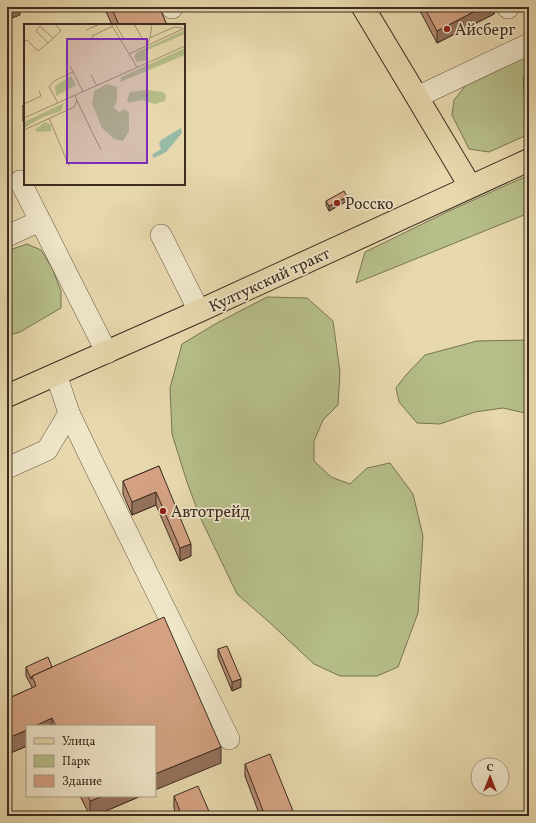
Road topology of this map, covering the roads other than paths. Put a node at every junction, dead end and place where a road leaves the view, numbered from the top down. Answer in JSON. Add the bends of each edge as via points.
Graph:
{"nodes":[{"id":1,"x":363,"y":7,"type":"edge"},
{"id":2,"x":529,"y":44,"type":"edge"},
{"id":3,"x":417,"y":97,"type":"junction"},
{"id":4,"x":529,"y":160,"type":"edge"},
{"id":5,"x":20,"y":181,"type":"dead end"},
{"id":6,"x":470,"y":186,"type":"junction"},
{"id":7,"x":40,"y":221,"type":"junction"},
{"id":8,"x":161,"y":235,"type":"dead end"},
{"id":9,"x":7,"y":236,"type":"edge"},
{"id":10,"x":199,"y":311,"type":"junction"},
{"id":11,"x":107,"y":353,"type":"junction"},
{"id":12,"x":56,"y":374,"type":"junction"},
{"id":13,"x":7,"y":396,"type":"edge"},
{"id":14,"x":69,"y":413,"type":"junction"},
{"id":15,"x":7,"y":468,"type":"edge"},
{"id":16,"x":229,"y":739,"type":"dead end"}],
"edges":[{"from":1,"to":3,"type":"main road"},
{"from":2,"to":3,"type":"lane"},
{"from":3,"to":6,"type":"main road"},
{"from":4,"to":6,"type":"main road","name":"Култукский тракт"},
{"from":5,"to":7,"type":"lane"},
{"from":6,"to":10,"type":"main road","name":"Култукский тракт"},
{"from":7,"to":9,"type":"lane"},
{"from":7,"to":11,"type":"lane"},
{"from":8,"to":10,"type":"lane"},
{"from":10,"to":11,"type":"main road","name":"Култукский тракт"},
{"from":11,"to":12,"type":"main road","name":"Култукский тракт"},
{"from":12,"to":13,"type":"main road","name":"Култукский тракт"},
{"from":12,"to":14,"type":"lane"},
{"from":14,"to":15,"type":"lane","via":[[46,450]]},
{"from":14,"to":16,"type":"lane"}]}
